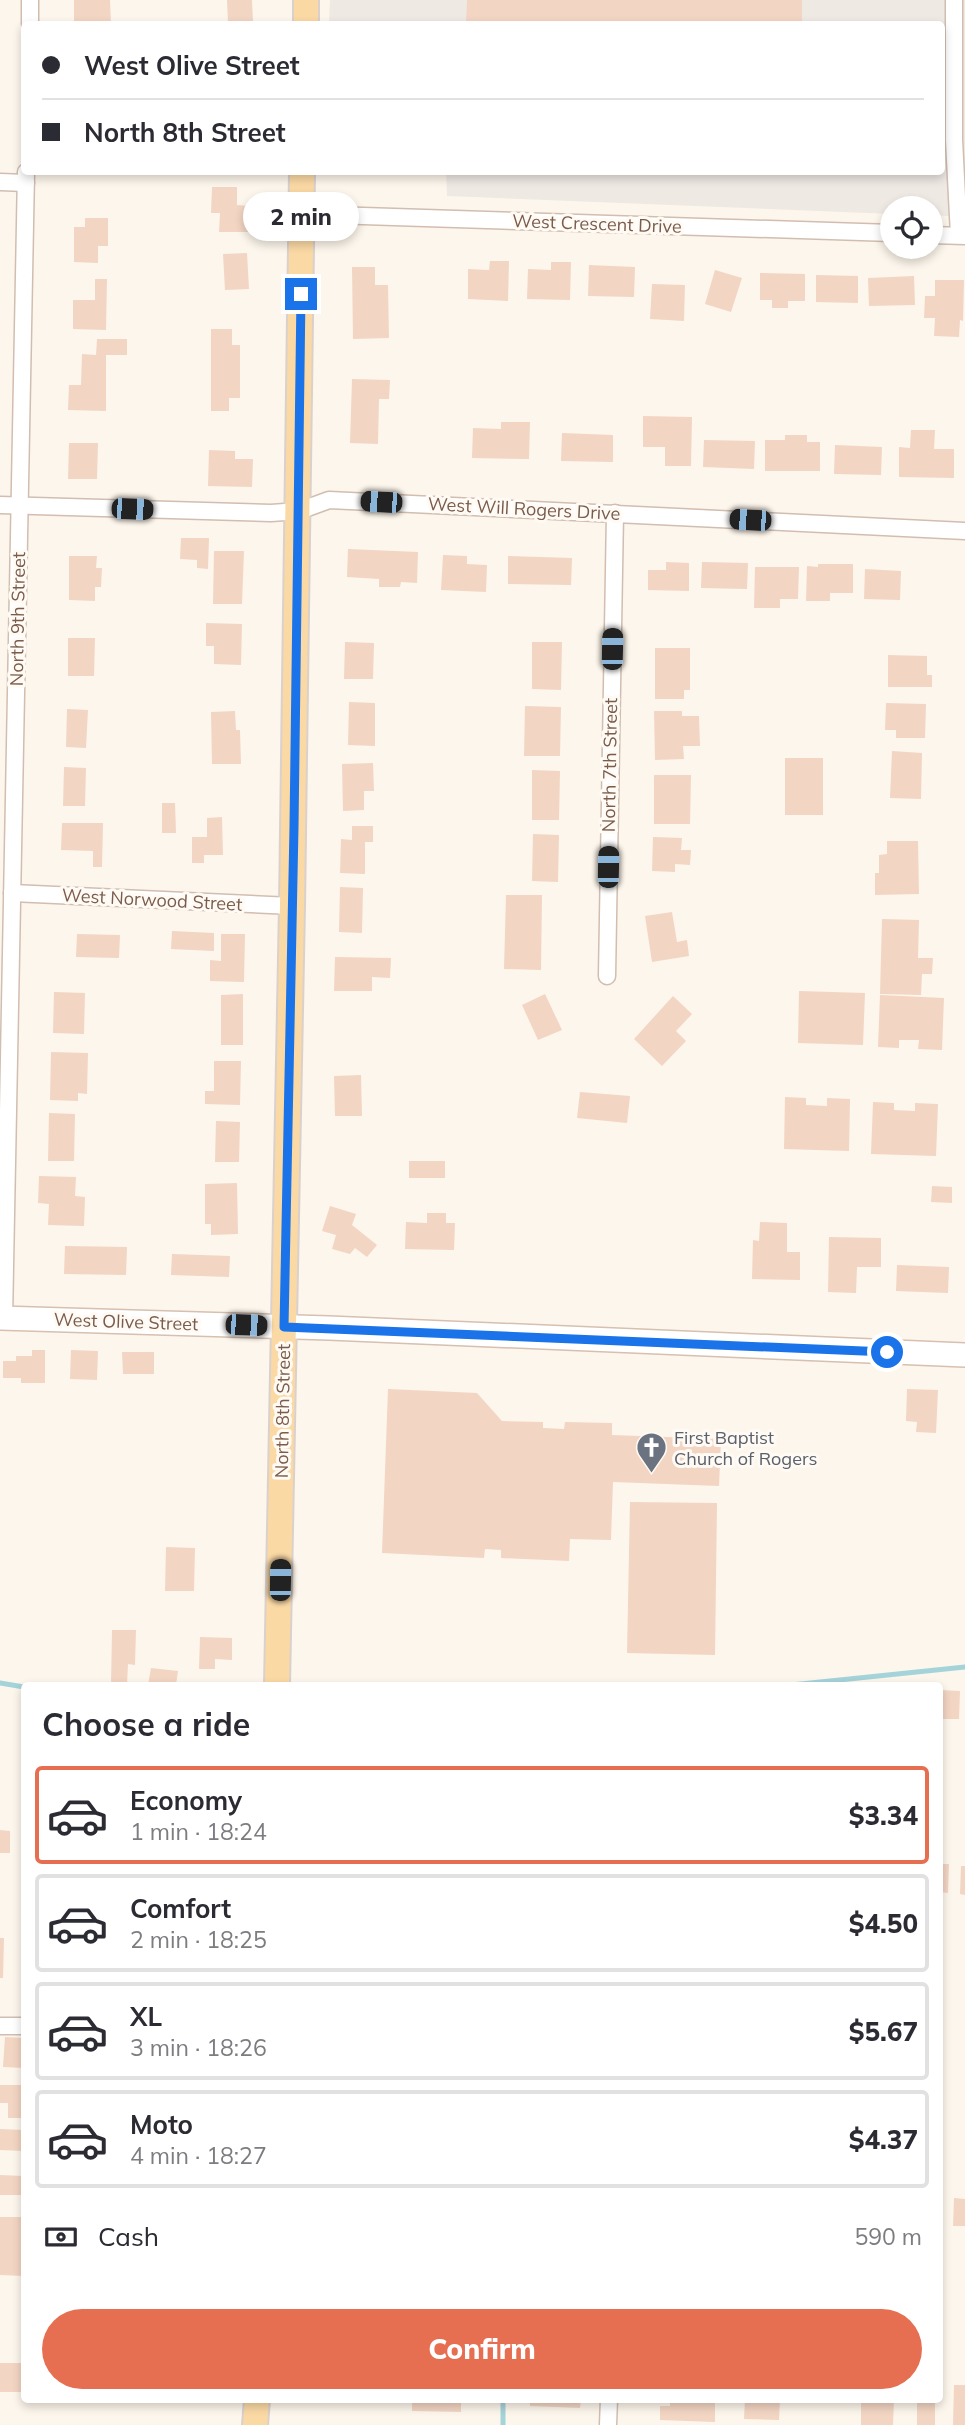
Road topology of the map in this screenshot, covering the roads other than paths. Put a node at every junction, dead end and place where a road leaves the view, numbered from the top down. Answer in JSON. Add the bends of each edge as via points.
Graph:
{"nodes":[{"id":1,"x":30,"y":0,"type":"edge"},
{"id":2,"x":306,"y":0,"type":"edge"},
{"id":3,"x":954,"y":0,"type":"edge"},
{"id":4,"x":30,"y":21,"type":"edge"},
{"id":5,"x":306,"y":21,"type":"edge"},
{"id":6,"x":302,"y":175,"type":"edge"},
{"id":7,"x":26,"y":177,"type":"edge"},
{"id":8,"x":0,"y":182,"type":"edge"},
{"id":9,"x":302,"y":214,"type":"junction"},
{"id":10,"x":880,"y":233,"type":"edge"},
{"id":11,"x":943,"y":234,"type":"edge"},
{"id":12,"x":962,"y":235,"type":"edge"},
{"id":13,"x":0,"y":505,"type":"edge"},
{"id":14,"x":21,"y":506,"type":"junction"},
{"id":15,"x":299,"y":511,"type":"junction"},
{"id":16,"x":615,"y":513,"type":"junction"},
{"id":17,"x":965,"y":531,"type":"edge"},
{"id":18,"x":12,"y":893,"type":"junction"},
{"id":19,"x":292,"y":906,"type":"junction"},
{"id":20,"x":607,"y":976,"type":"dead end"},
{"id":21,"x":2,"y":1319,"type":"edge"},
{"id":22,"x":284,"y":1327,"type":"junction"},
{"id":23,"x":965,"y":1354,"type":"edge"},
{"id":24,"x":277,"y":1682,"type":"edge"},
{"id":25,"x":0,"y":2026,"type":"edge"},
{"id":26,"x":21,"y":2026,"type":"edge"},
{"id":27,"x":257,"y":2403,"type":"edge"},
{"id":28,"x":609,"y":2403,"type":"edge"},
{"id":29,"x":255,"y":2425,"type":"edge"},
{"id":30,"x":608,"y":2425,"type":"edge"}],
"edges":[{"from":1,"to":4,"type":"street"},
{"from":2,"to":5,"type":"main road"},
{"from":3,"to":12,"type":"street","via":[[954,140]]},
{"from":6,"to":9,"type":"main road","name":"North 8th Street"},
{"from":7,"to":8,"type":"street"},
{"from":7,"to":14,"type":"street","name":"North 9th Street"},
{"from":9,"to":10,"type":"street","name":"West Crescent Drive"},
{"from":9,"to":15,"type":"main road","name":"North 8th Street"},
{"from":11,"to":12,"type":"street"},
{"from":13,"to":14,"type":"street","name":"West Will Rogers Drive"},
{"from":14,"to":15,"type":"street","name":"West Will Rogers Drive"},
{"from":14,"to":18,"type":"street","name":"North 9th Street"},
{"from":15,"to":16,"type":"street","name":"West Will Rogers Drive","via":[[329,500]]},
{"from":15,"to":19,"type":"main road","name":"North 8th Street"},
{"from":16,"to":17,"type":"street","name":"West Will Rogers Drive"},
{"from":16,"to":20,"type":"street","name":"North 7th Street"},
{"from":18,"to":19,"type":"street","name":"West Norwood Street"},
{"from":18,"to":21,"type":"street","name":"North 9th Street"},
{"from":19,"to":22,"type":"main road","name":"North 8th Street"},
{"from":21,"to":22,"type":"main road","name":"West Olive Street"},
{"from":22,"to":23,"type":"main road","name":"West Olive Street"},
{"from":22,"to":24,"type":"main road","name":"North 8th Street"},
{"from":25,"to":26,"type":"street"},
{"from":27,"to":29,"type":"main road"},
{"from":28,"to":30,"type":"street"}]}
